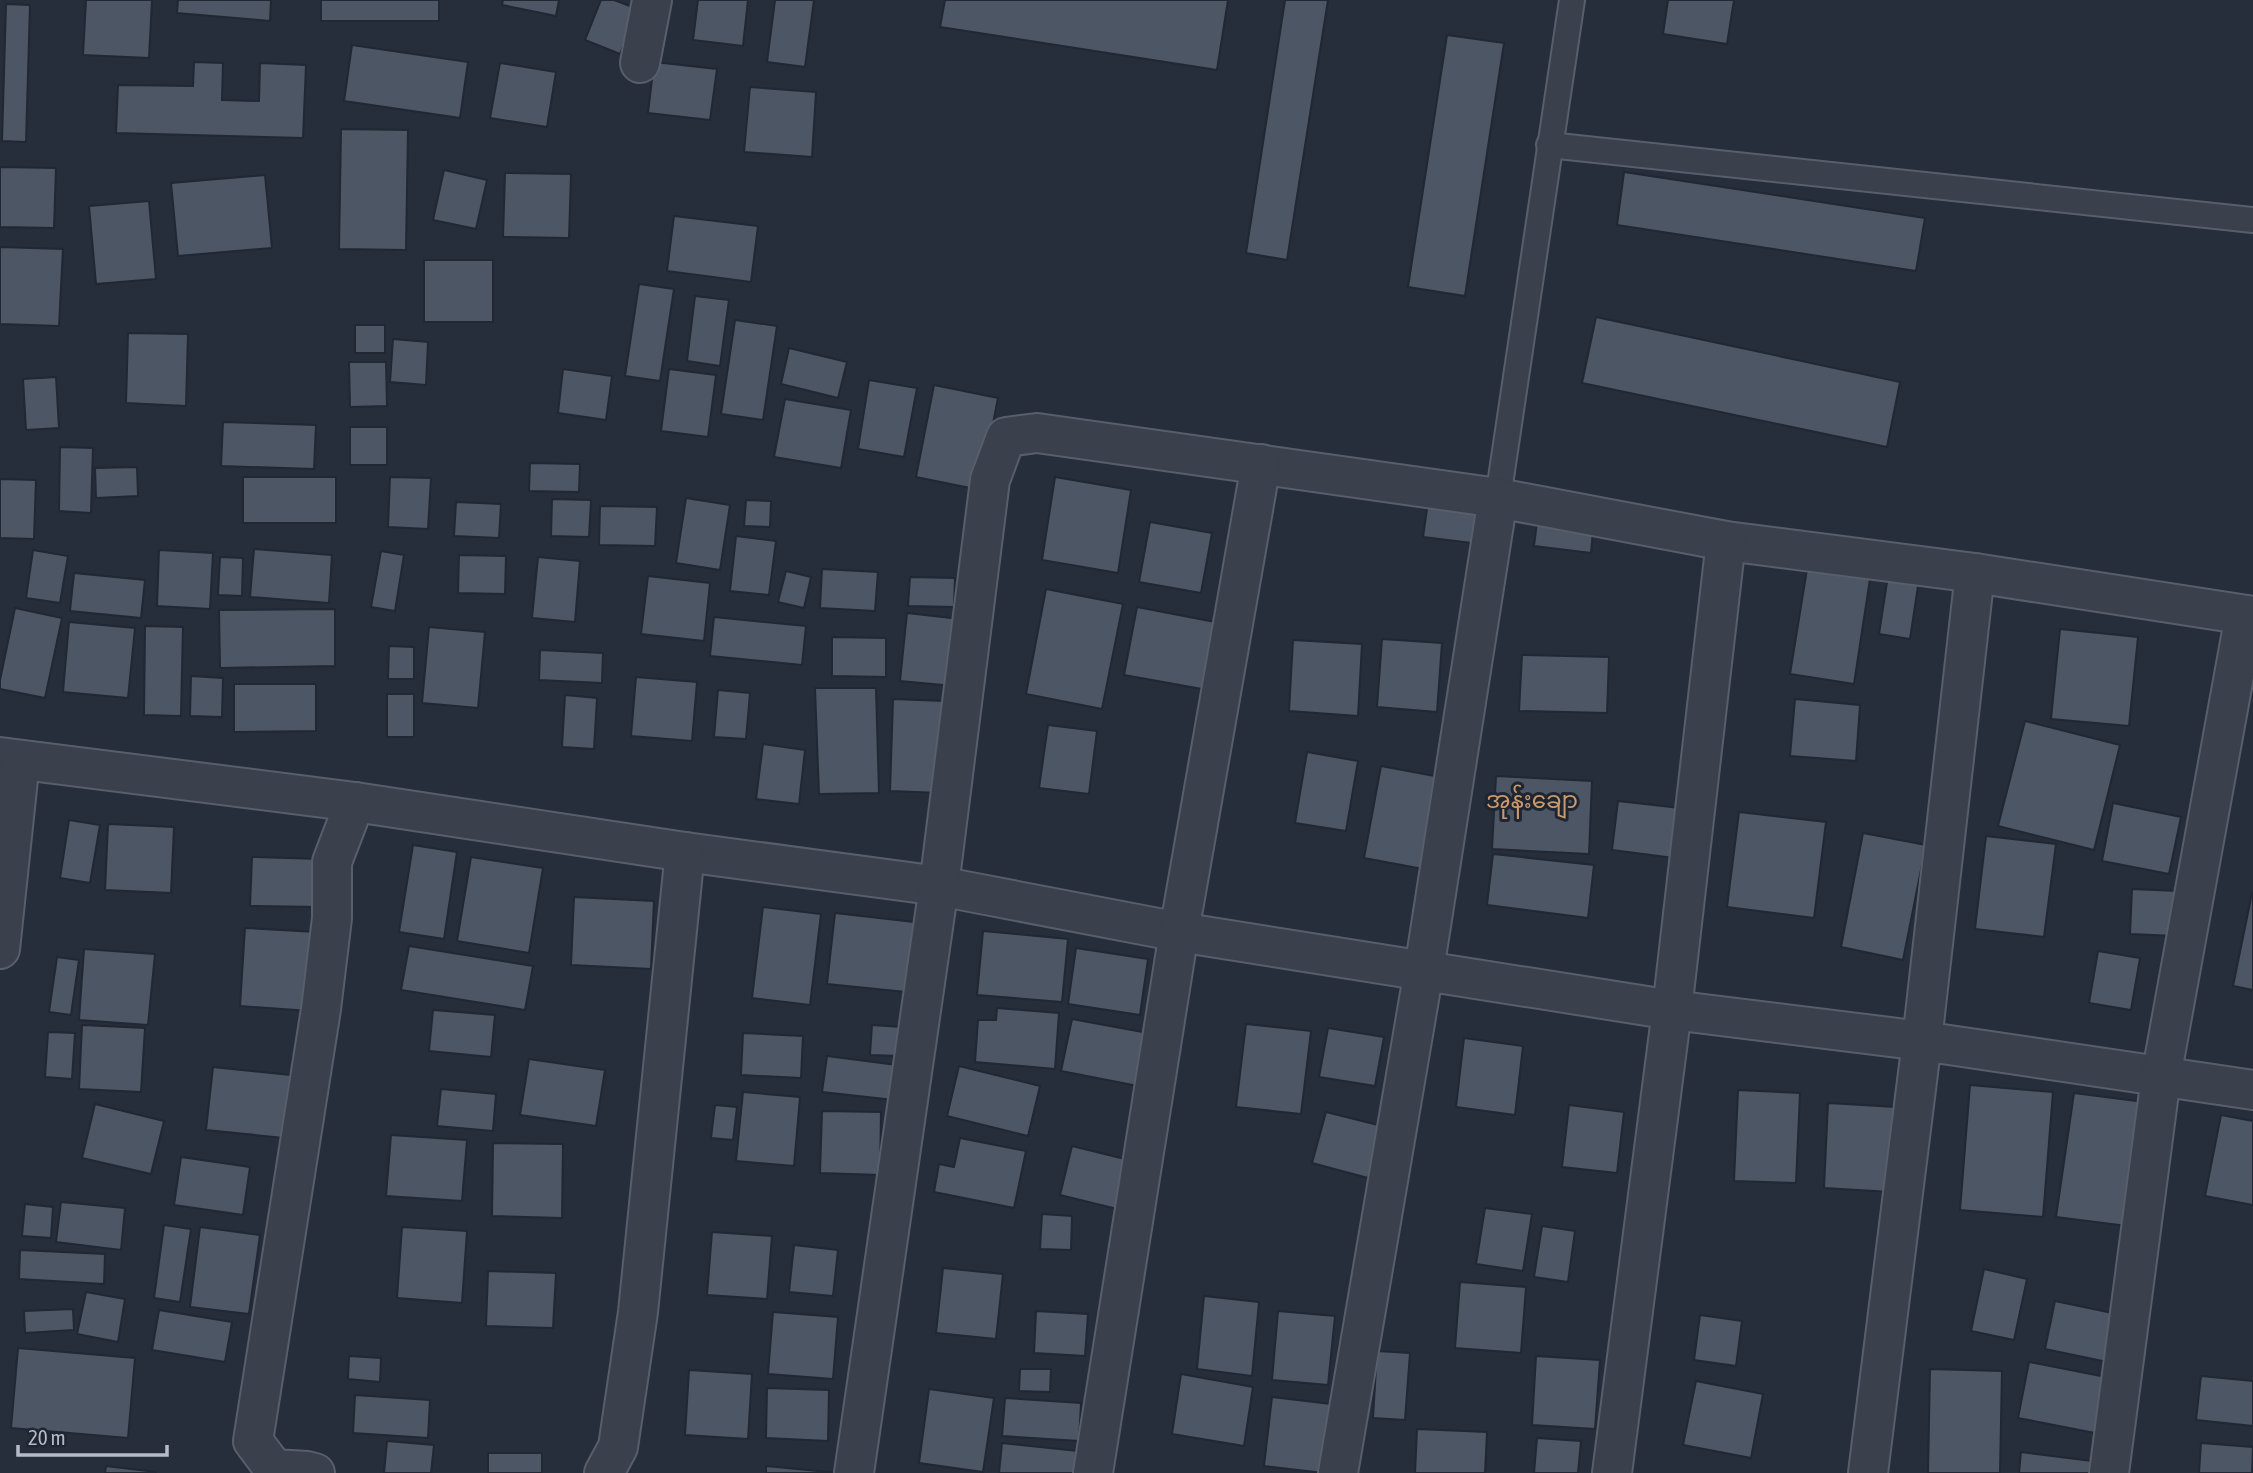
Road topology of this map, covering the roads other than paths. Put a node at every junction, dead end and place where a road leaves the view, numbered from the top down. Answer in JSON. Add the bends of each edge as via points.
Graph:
{"nodes":[{"id":1,"x":652,"y":0,"type":"edge"},
{"id":2,"x":1572,"y":0,"type":"edge"},
{"id":3,"x":640,"y":62,"type":"dead end"},
{"id":4,"x":1549,"y":145,"type":"junction"},
{"id":5,"x":2253,"y":220,"type":"edge"},
{"id":6,"x":1261,"y":464,"type":"junction"},
{"id":7,"x":1498,"y":498,"type":"junction"},
{"id":8,"x":1726,"y":541,"type":"junction"},
{"id":9,"x":1976,"y":573,"type":"junction"},
{"id":10,"x":2249,"y":615,"type":"edge"},
{"id":11,"x":10,"y":759,"type":"edge"},
{"id":12,"x":355,"y":802,"type":"junction"},
{"id":13,"x":685,"y":852,"type":"junction"},
{"id":14,"x":939,"y":886,"type":"junction"},
{"id":15,"x":1179,"y":932,"type":"junction"},
{"id":16,"x":0,"y":949,"type":"edge"},
{"id":17,"x":1424,"y":970,"type":"junction"},
{"id":18,"x":1672,"y":1010,"type":"junction"},
{"id":19,"x":1922,"y":1041,"type":"junction"},
{"id":20,"x":2161,"y":1077,"type":"junction"},
{"id":21,"x":2253,"y":1090,"type":"edge"},
{"id":22,"x":316,"y":1473,"type":"edge"},
{"id":23,"x":604,"y":1473,"type":"edge"},
{"id":24,"x":854,"y":1473,"type":"edge"},
{"id":25,"x":1093,"y":1473,"type":"edge"},
{"id":26,"x":1338,"y":1473,"type":"edge"},
{"id":27,"x":1612,"y":1473,"type":"edge"},
{"id":28,"x":1868,"y":1473,"type":"edge"},
{"id":29,"x":2109,"y":1473,"type":"edge"}],
"edges":[{"from":1,"to":3,"type":"street"},
{"from":2,"to":4,"type":"lane"},
{"from":4,"to":5,"type":"lane"},
{"from":4,"to":7,"type":"lane"},
{"from":6,"to":7,"type":"street"},
{"from":6,"to":14,"type":"street","via":[[1037,433],[1006,437],[990,480]]},
{"from":6,"to":15,"type":"street"},
{"from":7,"to":8,"type":"street"},
{"from":7,"to":17,"type":"street"},
{"from":8,"to":9,"type":"street"},
{"from":8,"to":18,"type":"street"},
{"from":9,"to":10,"type":"street"},
{"from":9,"to":19,"type":"street"},
{"from":10,"to":20,"type":"street"},
{"from":11,"to":12,"type":"street"},
{"from":11,"to":16,"type":"street"},
{"from":12,"to":13,"type":"street"},
{"from":12,"to":22,"type":"street","via":[[332,862],[332,918],[321,1009],[253,1441],[274,1469]]},
{"from":13,"to":14,"type":"street"},
{"from":13,"to":23,"type":"street","via":[[638,1312],[618,1447]]},
{"from":14,"to":15,"type":"street"},
{"from":14,"to":24,"type":"street"},
{"from":15,"to":17,"type":"street"},
{"from":15,"to":25,"type":"street"},
{"from":17,"to":18,"type":"street"},
{"from":17,"to":26,"type":"street"},
{"from":18,"to":19,"type":"street"},
{"from":18,"to":27,"type":"street"},
{"from":19,"to":20,"type":"street"},
{"from":19,"to":28,"type":"street"},
{"from":20,"to":21,"type":"street"},
{"from":20,"to":29,"type":"street"}]}
